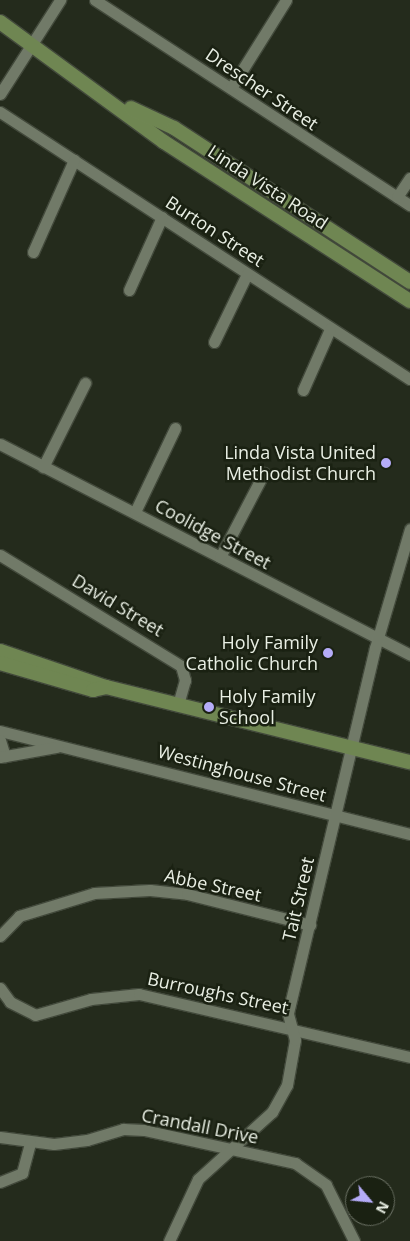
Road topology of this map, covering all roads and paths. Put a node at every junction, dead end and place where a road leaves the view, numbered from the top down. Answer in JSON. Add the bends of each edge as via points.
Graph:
{"nodes":[{"id":1,"x":60,"y":0,"type":"edge"},
{"id":2,"x":95,"y":0,"type":"edge"},
{"id":3,"x":286,"y":0,"type":"edge"},
{"id":4,"x":0,"y":22,"type":"edge"},
{"id":5,"x":33,"y":45,"type":"junction"},
{"id":6,"x":231,"y":88,"type":"junction"},
{"id":7,"x":0,"y":94,"type":"edge"},
{"id":8,"x":110,"y":98,"type":"junction"},
{"id":9,"x":0,"y":112,"type":"edge"},
{"id":10,"x":74,"y":160,"type":"junction"},
{"id":11,"x":410,"y":178,"type":"edge"},
{"id":12,"x":397,"y":197,"type":"junction"},
{"id":13,"x":410,"y":206,"type":"edge"},
{"id":14,"x":162,"y":217,"type":"junction"},
{"id":15,"x":33,"y":252,"type":"dead end"},
{"id":16,"x":248,"y":274,"type":"junction"},
{"id":17,"x":410,"y":282,"type":"edge"},
{"id":18,"x":129,"y":290,"type":"dead end"},
{"id":19,"x":410,"y":301,"type":"edge"},
{"id":20,"x":330,"y":329,"type":"junction"},
{"id":21,"x":214,"y":342,"type":"dead end"},
{"id":22,"x":410,"y":379,"type":"edge"},
{"id":23,"x":85,"y":383,"type":"dead end"},
{"id":24,"x":303,"y":390,"type":"dead end"},
{"id":25,"x":175,"y":428,"type":"dead end"},
{"id":26,"x":0,"y":444,"type":"edge"},
{"id":27,"x":43,"y":467,"type":"junction"},
{"id":28,"x":264,"y":473,"type":"dead end"},
{"id":29,"x":135,"y":512,"type":"junction"},
{"id":30,"x":410,"y":529,"type":"edge"},
{"id":31,"x":0,"y":555,"type":"edge"},
{"id":32,"x":220,"y":557,"type":"junction"},
{"id":33,"x":379,"y":637,"type":"junction"},
{"id":34,"x":0,"y":651,"type":"edge"},
{"id":35,"x":410,"y":655,"type":"edge"},
{"id":36,"x":0,"y":664,"type":"edge"},
{"id":37,"x":106,"y":687,"type":"junction"},
{"id":38,"x":178,"y":705,"type":"junction"},
{"id":39,"x":0,"y":731,"type":"edge"},
{"id":40,"x":0,"y":740,"type":"edge"},
{"id":41,"x":65,"y":745,"type":"junction"},
{"id":42,"x":352,"y":748,"type":"junction"},
{"id":43,"x":2,"y":757,"type":"edge"},
{"id":44,"x":410,"y":762,"type":"edge"},
{"id":45,"x":335,"y":816,"type":"junction"},
{"id":46,"x":410,"y":834,"type":"edge"},
{"id":47,"x":310,"y":925,"type":"junction"},
{"id":48,"x":0,"y":936,"type":"edge"},
{"id":49,"x":0,"y":988,"type":"edge"},
{"id":50,"x":291,"y":1026,"type":"junction"},
{"id":51,"x":410,"y":1057,"type":"edge"},
{"id":52,"x":0,"y":1137,"type":"edge"},
{"id":53,"x":30,"y":1143,"type":"junction"},
{"id":54,"x":233,"y":1148,"type":"junction"},
{"id":55,"x":0,"y":1182,"type":"edge"},
{"id":56,"x":169,"y":1241,"type":"edge"},
{"id":57,"x":354,"y":1241,"type":"edge"}],
"edges":[{"from":1,"to":5,"type":"street"},
{"from":2,"to":6,"type":"street","name":"Drescher Street"},
{"from":3,"to":6,"type":"street"},
{"from":4,"to":5,"type":"main road","name":"Linda Vista Road"},
{"from":5,"to":7,"type":"street"},
{"from":5,"to":8,"type":"main road","name":"Linda Vista Road"},
{"from":6,"to":12,"type":"street","name":"Drescher Street"},
{"from":8,"to":17,"type":"main road","name":"Linda Vista Road","via":[[174,128]]},
{"from":8,"to":19,"type":"main road","name":"Linda Vista Road","via":[[164,142]]},
{"from":9,"to":10,"type":"street","name":"Burton Street"},
{"from":10,"to":14,"type":"street","name":"Burton Street"},
{"from":10,"to":15,"type":"street"},
{"from":11,"to":12,"type":"street"},
{"from":12,"to":13,"type":"street","name":"Drescher Street"},
{"from":14,"to":16,"type":"street","name":"Burton Street"},
{"from":14,"to":18,"type":"street"},
{"from":16,"to":20,"type":"street","name":"Burton Street"},
{"from":16,"to":21,"type":"street"},
{"from":20,"to":22,"type":"street","name":"Burton Street"},
{"from":20,"to":24,"type":"street"},
{"from":23,"to":27,"type":"street"},
{"from":25,"to":29,"type":"street"},
{"from":26,"to":27,"type":"street","name":"Coolidge Street"},
{"from":27,"to":29,"type":"street","name":"Coolidge Street"},
{"from":28,"to":32,"type":"street"},
{"from":29,"to":32,"type":"street","name":"Coolidge Street"},
{"from":30,"to":33,"type":"street","name":"Tait Street"},
{"from":31,"to":38,"type":"street","name":"David Street","via":[[181,666],[185,680]]},
{"from":32,"to":33,"type":"street","name":"Coolidge Street"},
{"from":33,"to":35,"type":"street","name":"Coolidge Street"},
{"from":33,"to":42,"type":"street","name":"Tait Street"},
{"from":34,"to":37,"type":"main road"},
{"from":36,"to":37,"type":"main road","via":[[92,690]]},
{"from":37,"to":38,"type":"main road"},
{"from":38,"to":42,"type":"main road"},
{"from":39,"to":41,"type":"street","name":"Westinghouse Street"},
{"from":40,"to":43,"type":"street"},
{"from":41,"to":43,"type":"street"},
{"from":41,"to":45,"type":"street","name":"Westinghouse Street"},
{"from":42,"to":44,"type":"main road"},
{"from":42,"to":45,"type":"street","name":"Tait Street"},
{"from":45,"to":46,"type":"street","name":"Westinghouse Street"},
{"from":45,"to":47,"type":"street","name":"Tait Street"},
{"from":47,"to":48,"type":"street","name":"Abbe Street","via":[[187,894],[150,890],[94,893],[19,916]]},
{"from":47,"to":50,"type":"street","name":"Tait Street","via":[[288,1013]]},
{"from":49,"to":50,"type":"street","name":"Burroughs Street","via":[[10,1002],[35,1015],[91,999],[139,994]]},
{"from":50,"to":51,"type":"street","name":"Burroughs Street"},
{"from":50,"to":54,"type":"street","name":"Tait Street","via":[[296,1040],[281,1099]]},
{"from":52,"to":53,"type":"street","name":"Crandall Drive"},
{"from":53,"to":54,"type":"street","name":"Crandall Drive","via":[[87,1140],[124,1129]]},
{"from":53,"to":55,"type":"street","via":[[22,1173]]},
{"from":54,"to":56,"type":"street","name":"Tait Street","via":[[198,1179]]},
{"from":54,"to":57,"type":"street","name":"Crandall Drive","via":[[295,1163],[313,1173],[333,1194]]}]}
